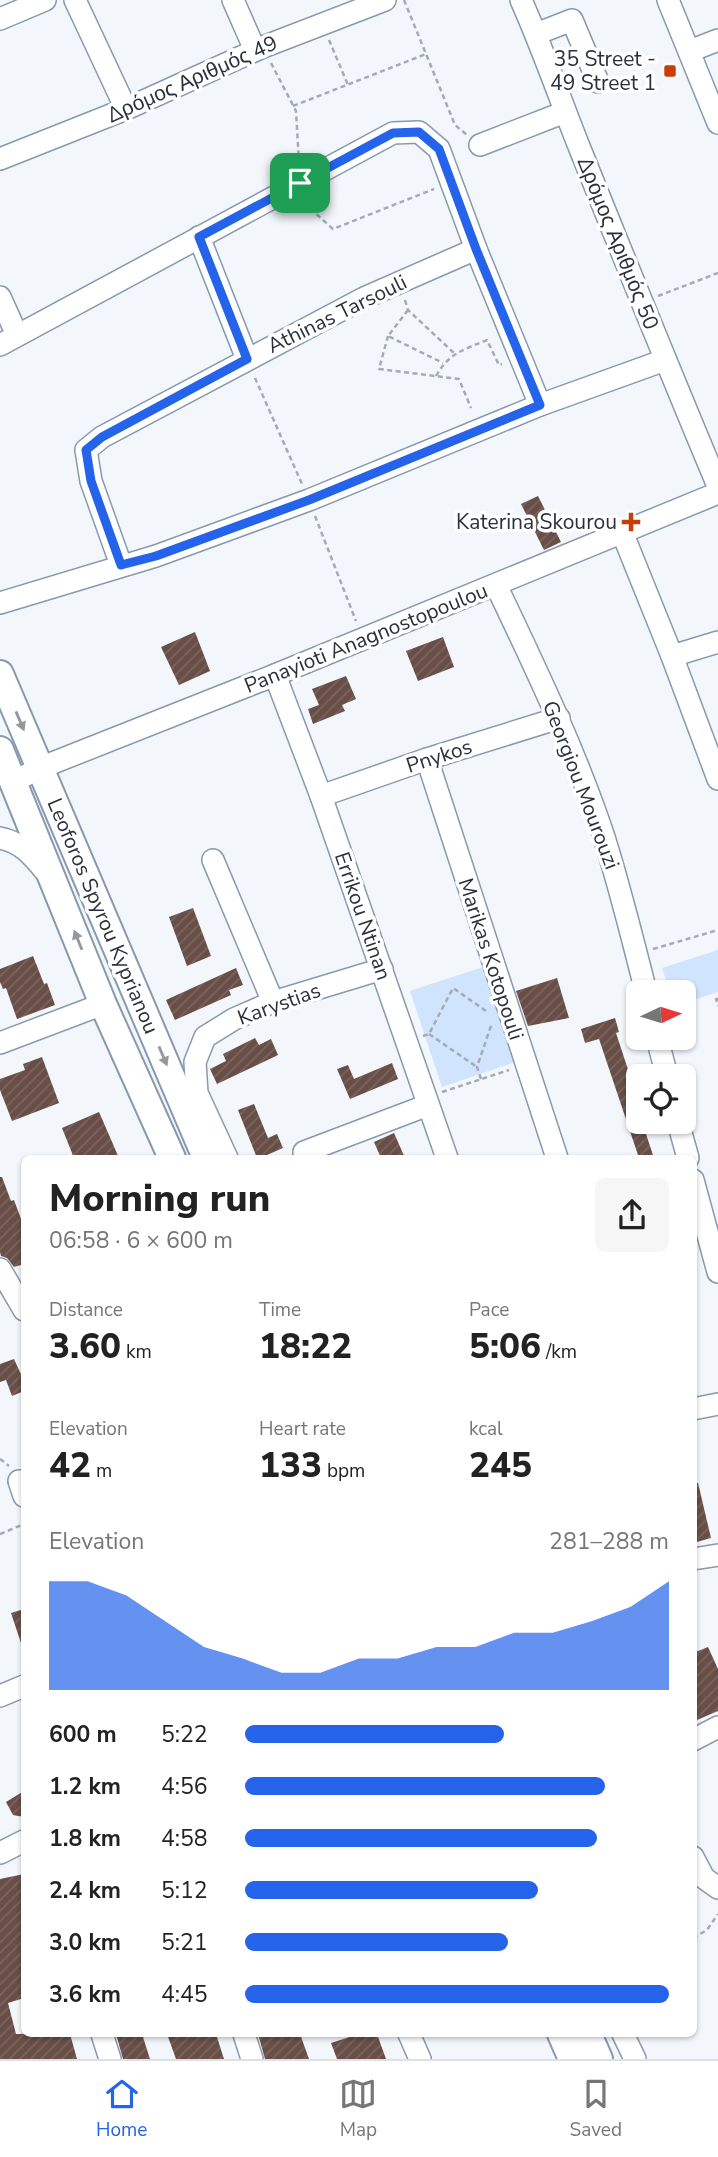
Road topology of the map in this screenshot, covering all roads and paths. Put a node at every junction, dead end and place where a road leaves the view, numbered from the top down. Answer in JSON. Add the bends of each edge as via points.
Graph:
{"nodes":[{"id":1,"x":45,"y":0,"type":"edge"},
{"id":2,"x":75,"y":0,"type":"edge"},
{"id":3,"x":233,"y":0,"type":"edge"},
{"id":4,"x":385,"y":0,"type":"edge"},
{"id":5,"x":404,"y":0,"type":"edge"},
{"id":6,"x":521,"y":0,"type":"edge"},
{"id":7,"x":668,"y":0,"type":"edge"},
{"id":8,"x":0,"y":19,"type":"edge"},
{"id":9,"x":323,"y":24,"type":"junction"},
{"id":10,"x":536,"y":34,"type":"junction"},
{"id":11,"x":718,"y":40,"type":"edge"},
{"id":12,"x":259,"y":49,"type":"junction"},
{"id":13,"x":690,"y":51,"type":"junction"},
{"id":14,"x":426,"y":54,"type":"junction"},
{"id":15,"x":598,"y":82,"type":"dead end"},
{"id":16,"x":348,"y":85,"type":"junction"},
{"id":17,"x":293,"y":106,"type":"junction"},
{"id":18,"x":126,"y":109,"type":"junction"},
{"id":19,"x":565,"y":112,"type":"junction"},
{"id":20,"x":718,"y":123,"type":"edge"},
{"id":21,"x":481,"y":145,"type":"joint"},
{"id":22,"x":0,"y":159,"type":"edge"},
{"id":23,"x":451,"y":182,"type":"junction"},
{"id":24,"x":295,"y":186,"type":"junction"},
{"id":25,"x":199,"y":237,"type":"junction"},
{"id":26,"x":476,"y":249,"type":"junction"},
{"id":27,"x":718,"y":273,"type":"edge"},
{"id":28,"x":401,"y":290,"type":"dead end"},
{"id":29,"x":0,"y":297,"type":"edge"},
{"id":30,"x":642,"y":302,"type":"junction"},
{"id":31,"x":408,"y":310,"type":"junction"},
{"id":32,"x":388,"y":336,"type":"junction"},
{"id":33,"x":9,"y":340,"type":"edge"},
{"id":34,"x":454,"y":354,"type":"junction"},
{"id":35,"x":247,"y":359,"type":"junction"},
{"id":36,"x":666,"y":360,"type":"junction"},
{"id":37,"x":510,"y":361,"type":"dead end"},
{"id":38,"x":443,"y":364,"type":"junction"},
{"id":39,"x":436,"y":376,"type":"junction"},
{"id":40,"x":540,"y":405,"type":"junction"},
{"id":41,"x":471,"y":408,"type":"dead end"},
{"id":42,"x":718,"y":485,"type":"edge"},
{"id":43,"x":718,"y":493,"type":"edge"},
{"id":44,"x":622,"y":532,"type":"junction"},
{"id":45,"x":121,"y":565,"type":"junction"},
{"id":46,"x":496,"y":585,"type":"junction"},
{"id":47,"x":0,"y":603,"type":"edge"},
{"id":48,"x":718,"y":642,"type":"edge"},
{"id":49,"x":672,"y":656,"type":"junction"},
{"id":50,"x":0,"y":674,"type":"edge"},
{"id":51,"x":275,"y":675,"type":"junction"},
{"id":52,"x":559,"y":718,"type":"junction"},
{"id":53,"x":0,"y":750,"type":"edge"},
{"id":54,"x":427,"y":759,"type":"junction"},
{"id":55,"x":40,"y":768,"type":"junction"},
{"id":56,"x":718,"y":779,"type":"edge"},
{"id":57,"x":13,"y":782,"type":"junction"},
{"id":58,"x":321,"y":796,"type":"junction"},
{"id":59,"x":0,"y":838,"type":"edge"},
{"id":60,"x":213,"y":860,"type":"dead end"},
{"id":61,"x":55,"y":884,"type":"junction"},
{"id":62,"x":718,"y":930,"type":"edge"},
{"id":63,"x":637,"y":954,"type":"junction"},
{"id":64,"x":382,"y":969,"type":"junction"},
{"id":65,"x":643,"y":980,"type":"edge"},
{"id":66,"x":718,"y":999,"type":"edge"},
{"id":67,"x":273,"y":1002,"type":"junction"},
{"id":68,"x":103,"y":1004,"type":"junction"},
{"id":69,"x":718,"y":1006,"type":"edge"},
{"id":70,"x":2,"y":1035,"type":"edge"},
{"id":71,"x":526,"y":1064,"type":"junction"},
{"id":72,"x":477,"y":1067,"type":"junction"},
{"id":73,"x":481,"y":1079,"type":"junction"},
{"id":74,"x":427,"y":1102,"type":"junction"},
{"id":75,"x":681,"y":1134,"type":"edge"},
{"id":76,"x":304,"y":1152,"type":"dead end"},
{"id":77,"x":171,"y":1155,"type":"edge"},
{"id":78,"x":205,"y":1155,"type":"edge"},
{"id":79,"x":226,"y":1155,"type":"edge"},
{"id":80,"x":446,"y":1155,"type":"edge"},
{"id":81,"x":556,"y":1155,"type":"edge"},
{"id":82,"x":687,"y":1155,"type":"edge"},
{"id":83,"x":697,"y":1187,"type":"edge"},
{"id":84,"x":709,"y":1208,"type":"edge"},
{"id":85,"x":0,"y":1269,"type":"edge"},
{"id":86,"x":718,"y":1272,"type":"edge"},
{"id":87,"x":21,"y":1305,"type":"edge"},
{"id":88,"x":718,"y":1404,"type":"edge"},
{"id":89,"x":697,"y":1408,"type":"edge"},
{"id":90,"x":21,"y":1525,"type":"edge"},
{"id":91,"x":0,"y":1534,"type":"edge"},
{"id":92,"x":718,"y":1555,"type":"edge"},
{"id":93,"x":697,"y":1558,"type":"edge"},
{"id":94,"x":21,"y":1687,"type":"edge"},
{"id":95,"x":0,"y":1696,"type":"edge"},
{"id":96,"x":718,"y":1727,"type":"edge"},
{"id":97,"x":697,"y":1738,"type":"edge"},
{"id":98,"x":697,"y":1865,"type":"edge"},
{"id":99,"x":718,"y":1888,"type":"edge"},
{"id":100,"x":718,"y":1914,"type":"edge"},
{"id":101,"x":697,"y":1936,"type":"edge"},
{"id":102,"x":103,"y":2037,"type":"edge"},
{"id":103,"x":245,"y":2037,"type":"edge"},
{"id":104,"x":410,"y":2037,"type":"edge"},
{"id":105,"x":562,"y":2037,"type":"edge"},
{"id":106,"x":589,"y":2037,"type":"edge"},
{"id":107,"x":624,"y":2037,"type":"edge"},
{"id":108,"x":110,"y":2059,"type":"edge"},
{"id":109,"x":252,"y":2059,"type":"edge"},
{"id":110,"x":420,"y":2059,"type":"edge"},
{"id":111,"x":572,"y":2059,"type":"edge"},
{"id":112,"x":599,"y":2059,"type":"edge"},
{"id":113,"x":635,"y":2059,"type":"edge"}],
"edges":[{"from":1,"to":8,"type":"street"},
{"from":2,"to":18,"type":"street"},
{"from":3,"to":12,"type":"street"},
{"from":4,"to":9,"type":"street","name":"Δρόμος Αριθμός 49"},
{"from":5,"to":14,"type":"path"},
{"from":6,"to":10,"type":"street","name":"Δρόμος Αριθμός 50"},
{"from":7,"to":13,"type":"street"},
{"from":9,"to":12,"type":"street","name":"Δρόμος Αριθμός 49"},
{"from":9,"to":16,"type":"path"},
{"from":10,"to":15,"type":"street","via":[[572,20]]},
{"from":10,"to":19,"type":"street","name":"Δρόμος Αριθμός 50"},
{"from":11,"to":13,"type":"street"},
{"from":12,"to":17,"type":"path"},
{"from":12,"to":18,"type":"street","name":"Δρόμος Αριθμός 49"},
{"from":13,"to":20,"type":"street"},
{"from":14,"to":16,"type":"path"},
{"from":14,"to":21,"type":"path","via":[[455,125]]},
{"from":16,"to":17,"type":"path"},
{"from":17,"to":24,"type":"path"},
{"from":18,"to":22,"type":"street","name":"Δρόμος Αριθμός 49"},
{"from":19,"to":21,"type":"street"},
{"from":19,"to":30,"type":"street","name":"Δρόμος Αριθμός 50"},
{"from":23,"to":24,"type":"path","via":[[333,229]]},
{"from":23,"to":24,"type":"street","via":[[439,149],[419,132],[393,133]]},
{"from":23,"to":26,"type":"street"},
{"from":24,"to":25,"type":"street"},
{"from":25,"to":33,"type":"street"},
{"from":25,"to":35,"type":"street"},
{"from":26,"to":35,"type":"street","name":"Athinas Tarsouli","via":[[364,298]]},
{"from":26,"to":40,"type":"street"},
{"from":27,"to":30,"type":"path"},
{"from":28,"to":31,"type":"path"},
{"from":29,"to":33,"type":"street"},
{"from":30,"to":36,"type":"street","name":"Δρόμος Αριθμός 50"},
{"from":31,"to":32,"type":"path"},
{"from":31,"to":34,"type":"path"},
{"from":32,"to":38,"type":"path"},
{"from":32,"to":39,"type":"path","via":[[379,369]]},
{"from":34,"to":37,"type":"path","via":[[487,340],[499,365]]},
{"from":34,"to":38,"type":"path"},
{"from":35,"to":45,"type":"street","name":"Athinas Tarsouli","via":[[86,450],[91,481]]},
{"from":36,"to":40,"type":"street"},
{"from":36,"to":42,"type":"street","name":"Δρόμος Αριθμός 50"},
{"from":38,"to":39,"type":"path"},
{"from":39,"to":41,"type":"path","via":[[459,379]]},
{"from":40,"to":45,"type":"street","via":[[309,500]]},
{"from":43,"to":44,"type":"street","name":"Panayioti Anagnostopoulou"},
{"from":44,"to":46,"type":"street","name":"Panayioti Anagnostopoulou"},
{"from":44,"to":49,"type":"street"},
{"from":45,"to":47,"type":"street"},
{"from":46,"to":51,"type":"street","name":"Panayioti Anagnostopoulou"},
{"from":46,"to":52,"type":"street","name":"Georgiou Mourouzi"},
{"from":48,"to":49,"type":"street"},
{"from":49,"to":56,"type":"street"},
{"from":50,"to":55,"type":"main road","name":"Leoforos Spyrou Kyprianou","one_way":true},
{"from":51,"to":55,"type":"street","name":"Panayioti Anagnostopoulou"},
{"from":51,"to":58,"type":"street","name":"Errikou Ntinan"},
{"from":52,"to":54,"type":"street","name":"Pnykos"},
{"from":52,"to":63,"type":"street","name":"Georgiou Mourouzi","via":[[603,835]]},
{"from":53,"to":57,"type":"main road","name":"Leoforos Spyrou Kyprianou"},
{"from":54,"to":58,"type":"street","name":"Pnykos"},
{"from":54,"to":71,"type":"street","name":"Marikas Kotopouli"},
{"from":55,"to":57,"type":"street","name":"Panayioti Anagnostopoulou"},
{"from":55,"to":78,"type":"main road","name":"Leoforos Spyrou Kyprianou","one_way":true},
{"from":57,"to":61,"type":"main road","name":"Leoforos Spyrou Kyprianou"},
{"from":58,"to":64,"type":"street","name":"Errikou Ntinan"},
{"from":59,"to":61,"type":"street","via":[[27,850]]},
{"from":60,"to":67,"type":"street"},
{"from":68,"to":61,"type":"main road","name":"Leoforos Spyrou Kyprianou","one_way":true},
{"from":62,"to":63,"type":"path"},
{"from":63,"to":65,"type":"street","name":"Georgiou Mourouzi"},
{"from":64,"to":67,"type":"street","name":"Karystias"},
{"from":64,"to":74,"type":"street","name":"Errikou Ntinan"},
{"from":66,"to":69,"type":"path"},
{"from":67,"to":79,"type":"street","name":"Karystias","via":[[205,1037],[195,1062],[197,1093]]},
{"from":68,"to":70,"type":"street"},
{"from":68,"to":77,"type":"main road","name":"Leoforos Spyrou Kyprianou"},
{"from":71,"to":73,"type":"path"},
{"from":71,"to":81,"type":"street","name":"Marikas Kotopouli"},
{"from":72,"to":72,"type":"path","via":[[429,1034],[453,988],[495,1017]]},
{"from":72,"to":73,"type":"path"},
{"from":73,"to":74,"type":"path"},
{"from":74,"to":76,"type":"street"},
{"from":74,"to":80,"type":"street","name":"Errikou Ntinan"},
{"from":75,"to":82,"type":"street"},
{"from":83,"to":84,"type":"street"},
{"from":84,"to":86,"type":"street"},
{"from":85,"to":87,"type":"street"},
{"from":88,"to":89,"type":"street"},
{"from":90,"to":91,"type":"path"},
{"from":92,"to":93,"type":"street"},
{"from":94,"to":95,"type":"street"},
{"from":96,"to":97,"type":"street"},
{"from":98,"to":99,"type":"street","via":[[704,1878]]},
{"from":100,"to":101,"type":"path"},
{"from":102,"to":108,"type":"street"},
{"from":103,"to":109,"type":"street"},
{"from":104,"to":110,"type":"street"},
{"from":105,"to":111,"type":"main road"},
{"from":106,"to":112,"type":"main road"},
{"from":107,"to":113,"type":"street"}]}
